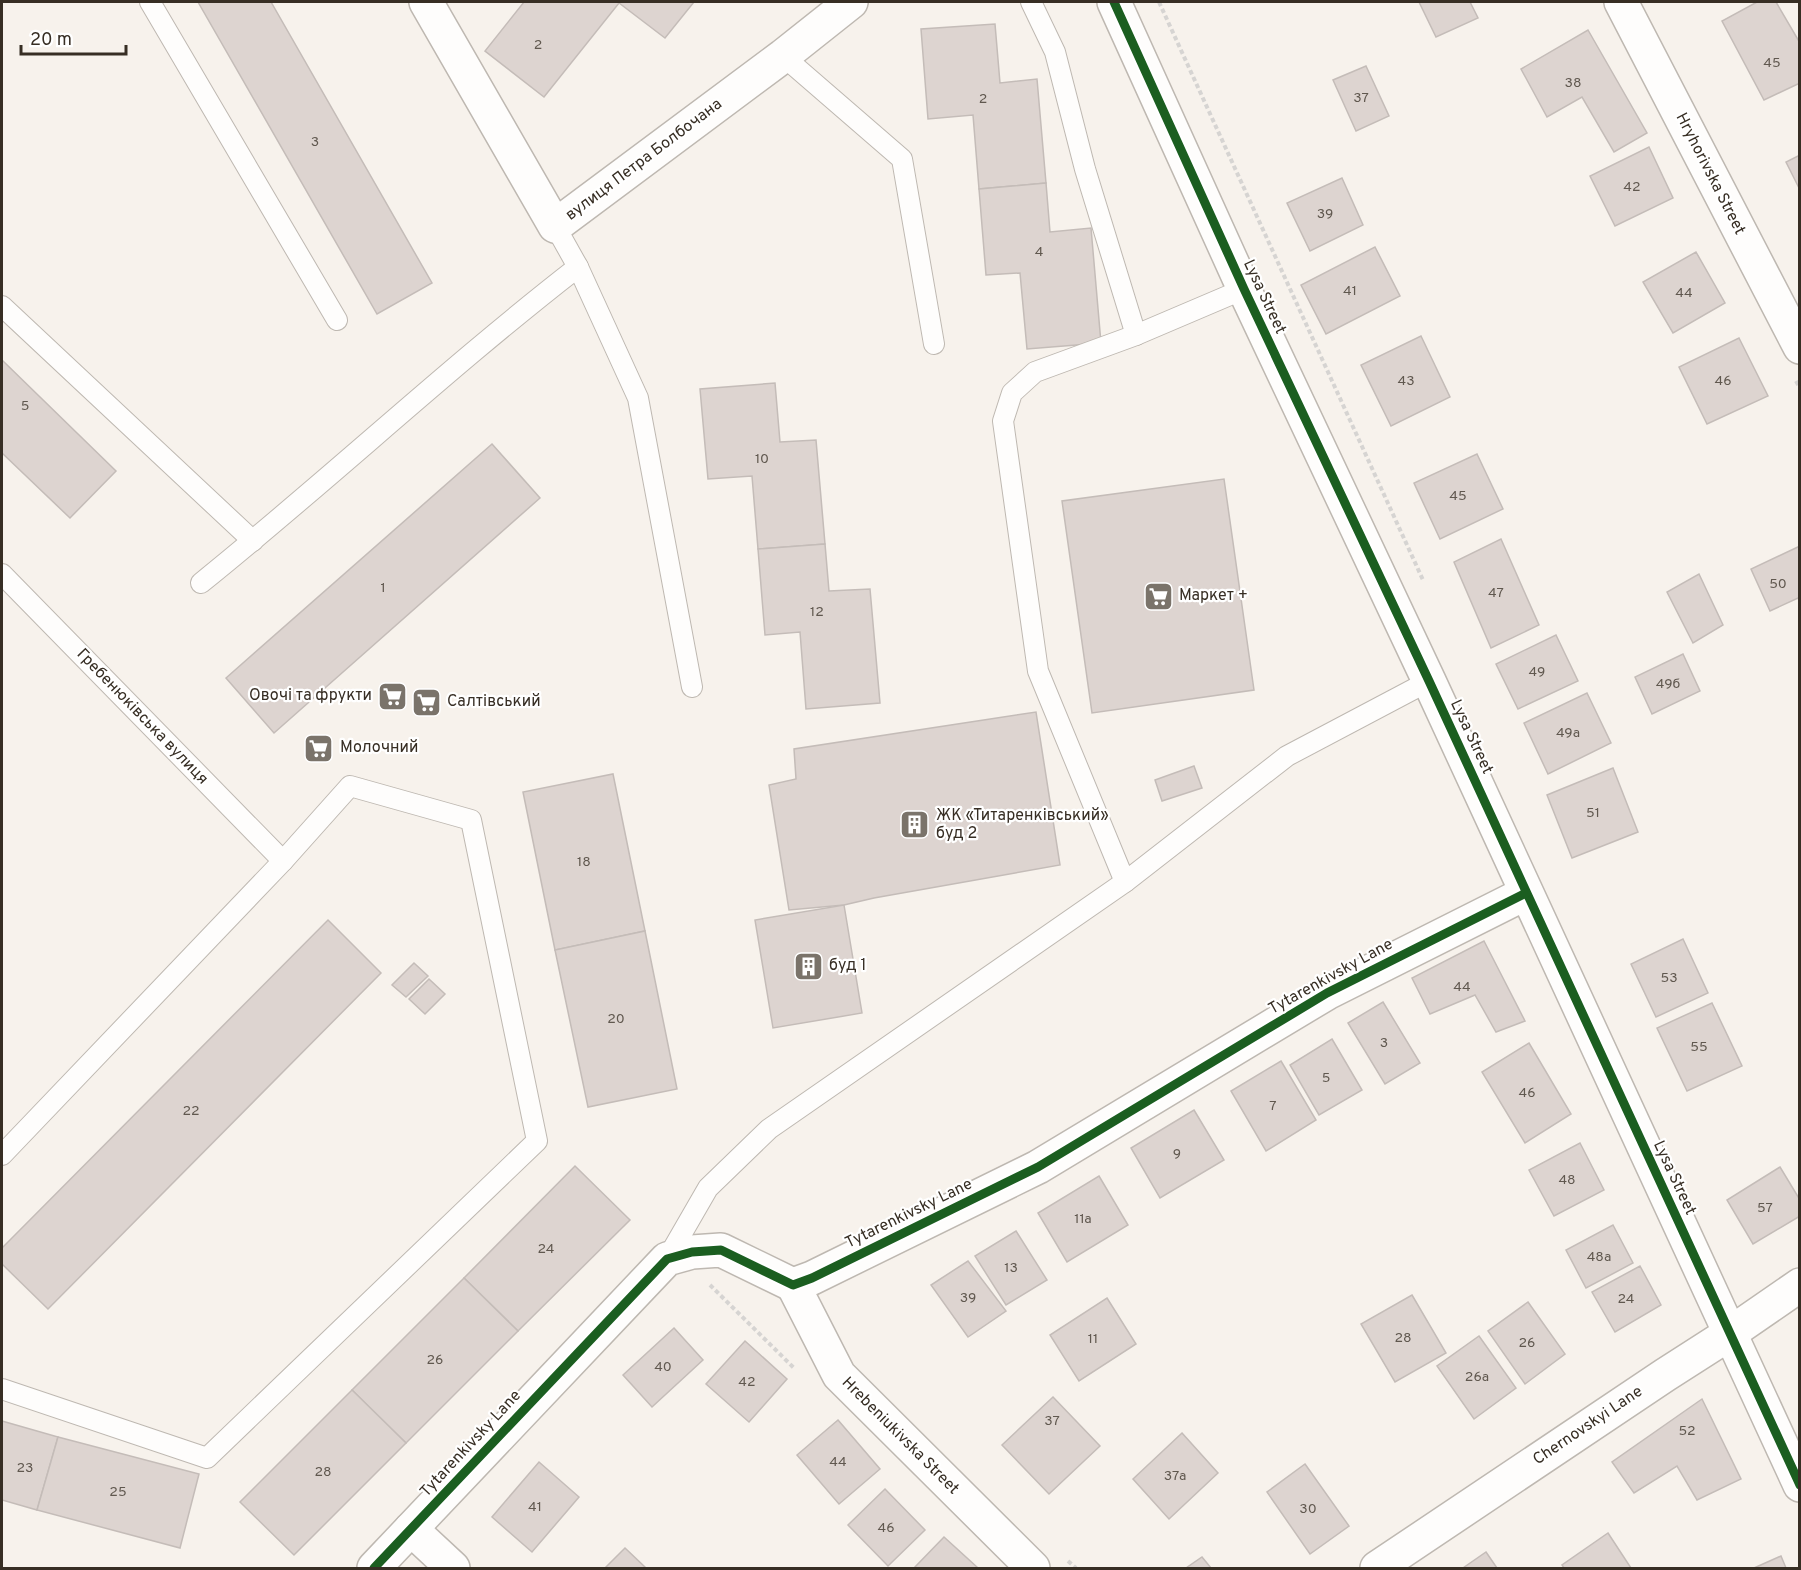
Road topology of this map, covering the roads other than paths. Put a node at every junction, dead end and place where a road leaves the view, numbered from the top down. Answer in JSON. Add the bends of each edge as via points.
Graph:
{"nodes":[{"id":1,"x":150,"y":2,"type":"edge"},
{"id":2,"x":426,"y":2,"type":"edge"},
{"id":3,"x":851,"y":2,"type":"edge"},
{"id":4,"x":1031,"y":2,"type":"edge"},
{"id":5,"x":1114,"y":2,"type":"edge"},
{"id":6,"x":1621,"y":2,"type":"edge"},
{"id":7,"x":783,"y":56,"type":"junction"},
{"id":8,"x":555,"y":226,"type":"junction"},
{"id":9,"x":578,"y":267,"type":"junction"},
{"id":10,"x":1244,"y":289,"type":"junction"},
{"id":11,"x":2,"y":306,"type":"edge"},
{"id":12,"x":337,"y":320,"type":"dead end"},
{"id":13,"x":1136,"y":335,"type":"junction"},
{"id":14,"x":934,"y":344,"type":"dead end"},
{"id":15,"x":1800,"y":347,"type":"edge"},
{"id":16,"x":253,"y":541,"type":"junction"},
{"id":17,"x":2,"y":574,"type":"edge"},
{"id":18,"x":201,"y":583,"type":"dead end"},
{"id":19,"x":1429,"y":681,"type":"junction"},
{"id":20,"x":692,"y":687,"type":"dead end"},
{"id":21,"x":283,"y":861,"type":"junction"},
{"id":22,"x":1125,"y":882,"type":"junction"},
{"id":23,"x":1526,"y":893,"type":"junction"},
{"id":24,"x":2,"y":1155,"type":"edge"},
{"id":25,"x":667,"y":1259,"type":"junction"},
{"id":26,"x":793,"y":1285,"type":"junction"},
{"id":27,"x":1800,"y":1285,"type":"edge"},
{"id":28,"x":1729,"y":1334,"type":"junction"},
{"id":29,"x":2,"y":1389,"type":"edge"},
{"id":30,"x":1800,"y":1485,"type":"edge"},
{"id":31,"x":411,"y":1529,"type":"junction"},
{"id":32,"x":374,"y":1569,"type":"edge"},
{"id":33,"x":453,"y":1569,"type":"edge"},
{"id":34,"x":1032,"y":1569,"type":"edge"},
{"id":35,"x":1377,"y":1569,"type":"edge"}],
"edges":[{"from":1,"to":12,"type":"lane"},
{"from":2,"to":8,"type":"street","name":"вулиця Петра Болбочана"},
{"from":3,"to":7,"type":"street","name":"вулиця Петра Болбочана"},
{"from":4,"to":13,"type":"lane","via":[[1054,52]]},
{"from":5,"to":10,"type":"street","name":"Lysa Street"},
{"from":6,"to":15,"type":"street","name":"Hryhorivska Street"},
{"from":7,"to":8,"type":"street","name":"вулиця Петра Болбочана"},
{"from":7,"to":14,"type":"lane","via":[[902,159]]},
{"from":8,"to":9,"type":"lane"},
{"from":9,"to":16,"type":"lane","via":[[515,316]]},
{"from":9,"to":20,"type":"lane","via":[[638,398]]},
{"from":10,"to":13,"type":"lane"},
{"from":10,"to":19,"type":"street","name":"Lysa Street"},
{"from":11,"to":16,"type":"lane"},
{"from":13,"to":22,"type":"lane","via":[[1035,372],[1012,393],[1003,422],[1038,672]]},
{"from":16,"to":18,"type":"lane"},
{"from":17,"to":21,"type":"lane","name":"Гребенюківська вулиця"},
{"from":19,"to":22,"type":"lane","via":[[1287,756]]},
{"from":19,"to":23,"type":"street","name":"Lysa Street"},
{"from":21,"to":24,"type":"lane"},
{"from":21,"to":29,"type":"lane","via":[[350,786],[471,820],[537,1141],[207,1458]]},
{"from":22,"to":25,"type":"lane","via":[[769,1130],[708,1188]]},
{"from":23,"to":26,"type":"street","name":"Tytarenkivsky Lane","via":[[1326,993],[1038,1167]]},
{"from":23,"to":28,"type":"street","name":"Lysa Street"},
{"from":25,"to":26,"type":"street","via":[[721,1250]]},
{"from":25,"to":31,"type":"street","name":"Tytarenkivsky Lane"},
{"from":26,"to":34,"type":"street","name":"Hrebeniukivska Street","via":[[839,1375]]},
{"from":27,"to":28,"type":"street","name":"Chernovskyi Lane"},
{"from":28,"to":30,"type":"street","name":"Lysa Street"},
{"from":28,"to":35,"type":"street","name":"Chernovskyi Lane"},
{"from":31,"to":32,"type":"street","name":"Tytarenkivsky Lane"},
{"from":31,"to":33,"type":"street"}]}
